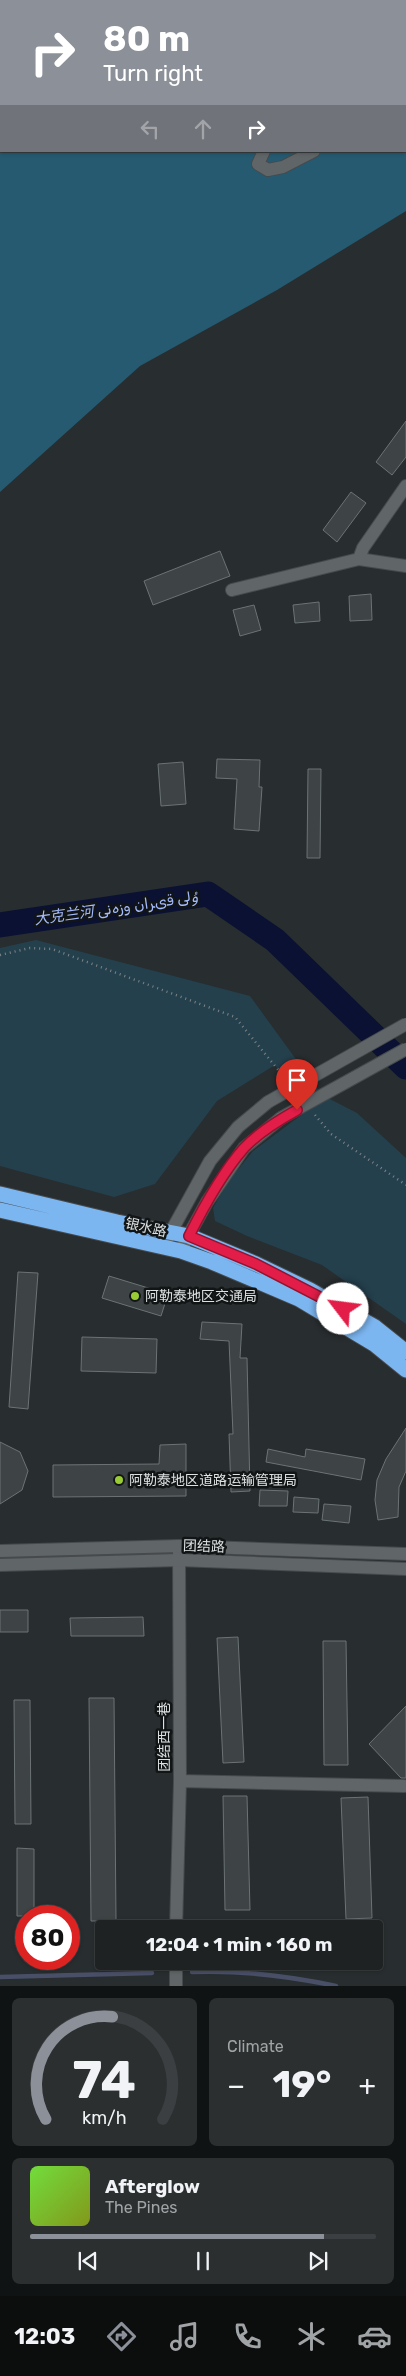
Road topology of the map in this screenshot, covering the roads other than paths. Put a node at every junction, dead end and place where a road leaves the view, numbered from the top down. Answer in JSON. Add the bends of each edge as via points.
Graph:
{"nodes":[{"id":1,"x":264,"y":152,"type":"edge"},
{"id":2,"x":312,"y":152,"type":"edge"},
{"id":3,"x":406,"y":486,"type":"edge"},
{"id":4,"x":359,"y":559,"type":"junction"},
{"id":5,"x":406,"y":566,"type":"edge"},
{"id":6,"x":232,"y":590,"type":"dead end"},
{"id":7,"x":406,"y":1024,"type":"edge"},
{"id":8,"x":406,"y":1048,"type":"edge"},
{"id":9,"x":0,"y":1194,"type":"edge"},
{"id":10,"x":0,"y":1210,"type":"edge"},
{"id":11,"x":171,"y":1232,"type":"junction"},
{"id":12,"x":189,"y":1236,"type":"junction"},
{"id":13,"x":162,"y":1248,"type":"junction"},
{"id":14,"x":181,"y":1251,"type":"junction"},
{"id":15,"x":406,"y":1352,"type":"edge"},
{"id":16,"x":406,"y":1370,"type":"edge"},
{"id":17,"x":179,"y":1546,"type":"junction"},
{"id":18,"x":0,"y":1551,"type":"edge"},
{"id":19,"x":406,"y":1554,"type":"edge"},
{"id":20,"x":179,"y":1560,"type":"junction"},
{"id":21,"x":0,"y":1565,"type":"edge"},
{"id":22,"x":406,"y":1569,"type":"edge"},
{"id":23,"x":180,"y":1781,"type":"junction"},
{"id":24,"x":404,"y":1786,"type":"dead end"},
{"id":25,"x":176,"y":1920,"type":"edge"},
{"id":26,"x":176,"y":1970,"type":"edge"},
{"id":27,"x":176,"y":1985,"type":"edge"}],
"edges":[{"from":1,"to":2,"type":"main road","via":[[258,164],[268,170]]},
{"from":3,"to":4,"type":"main road","via":[[363,548]]},
{"from":4,"to":5,"type":"main road"},
{"from":4,"to":6,"type":"main road"},
{"from":7,"to":11,"type":"main road","bridge":true,"via":[[268,1102],[238,1127],[210,1161]]},
{"from":8,"to":12,"type":"main road","bridge":true,"via":[[281,1118],[244,1148],[207,1202]]},
{"from":9,"to":11,"type":"highway","name":"银水路"},
{"from":10,"to":13,"type":"highway","name":"银水路"},
{"from":11,"to":12,"type":"highway","name":"银水路"},
{"from":11,"to":13,"type":"main road"},
{"from":12,"to":14,"type":"main road"},
{"from":12,"to":15,"type":"highway","name":"银水路","via":[[310,1290],[376,1327]]},
{"from":13,"to":14,"type":"highway","name":"银水路"},
{"from":14,"to":16,"type":"highway","name":"银水路","via":[[299,1300],[374,1344]]},
{"from":17,"to":18,"type":"main road","name":"团结路"},
{"from":17,"to":19,"type":"main road","name":"团结路"},
{"from":17,"to":20,"type":"main road","name":"团结西一巷"},
{"from":20,"to":21,"type":"main road","name":"团结路"},
{"from":20,"to":22,"type":"main road","name":"团结路"},
{"from":20,"to":23,"type":"main road","name":"团结西一巷"},
{"from":23,"to":24,"type":"main road"},
{"from":23,"to":25,"type":"main road","name":"团结西一巷"},
{"from":26,"to":27,"type":"main road"}]}
